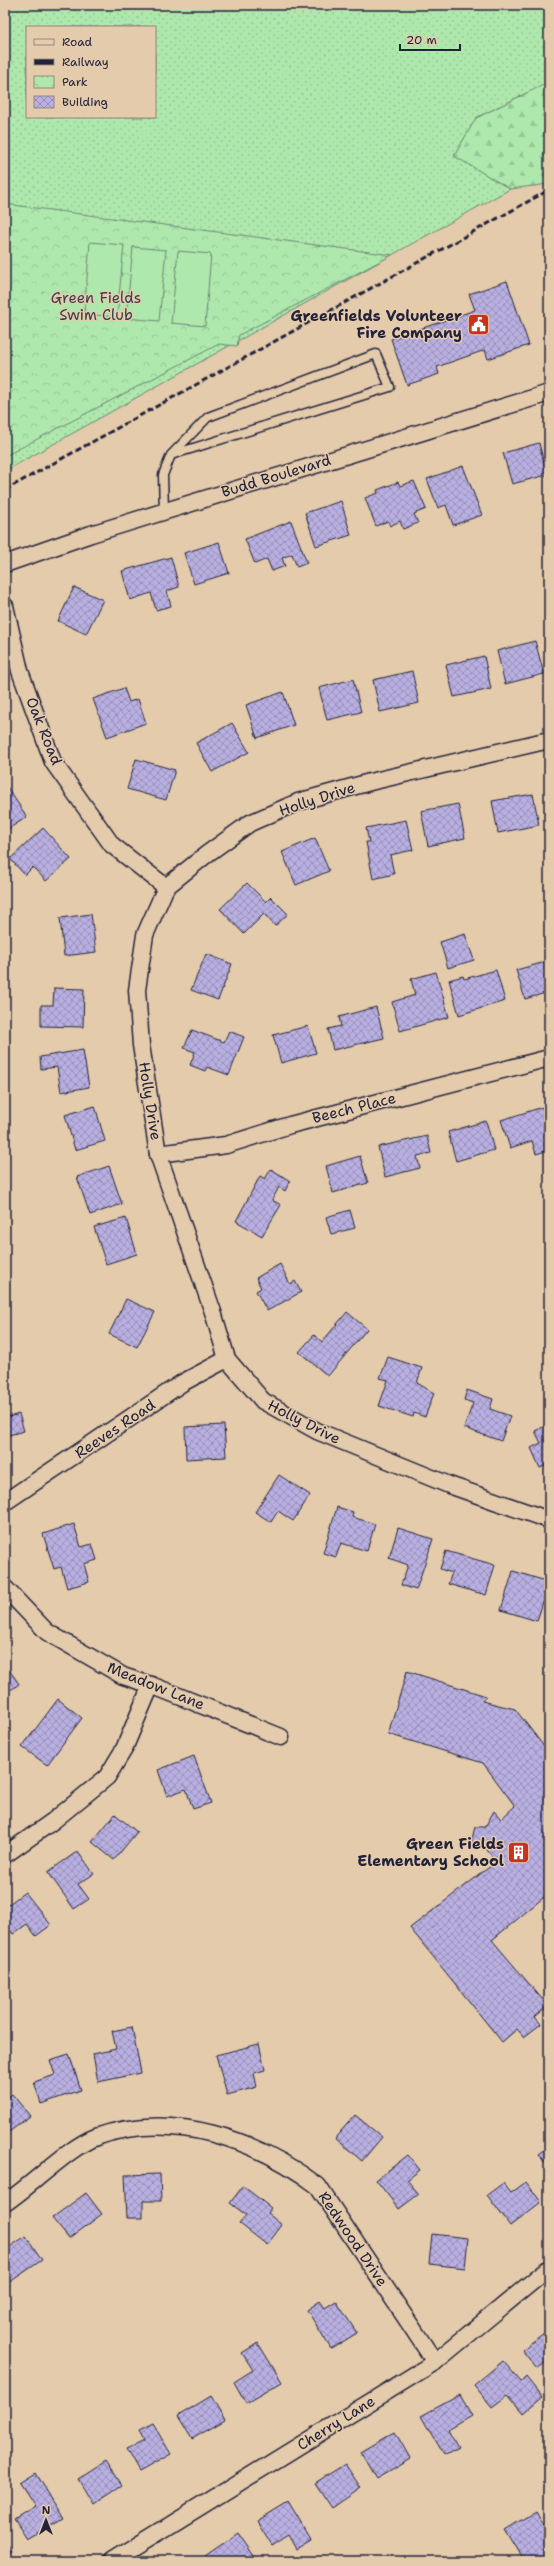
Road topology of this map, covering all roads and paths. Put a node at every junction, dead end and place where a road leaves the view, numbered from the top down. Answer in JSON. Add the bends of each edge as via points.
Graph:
{"nodes":[{"id":1,"x":549,"y":393,"type":"edge"},
{"id":2,"x":171,"y":455,"type":"junction"},
{"id":3,"x":164,"y":511,"type":"junction"},
{"id":4,"x":5,"y":564,"type":"edge"},
{"id":5,"x":5,"y":606,"type":"edge"},
{"id":6,"x":549,"y":740,"type":"edge"},
{"id":7,"x":166,"y":887,"type":"junction"},
{"id":8,"x":549,"y":1058,"type":"edge"},
{"id":9,"x":158,"y":1154,"type":"junction"},
{"id":10,"x":227,"y":1359,"type":"junction"},
{"id":11,"x":5,"y":1502,"type":"edge"},
{"id":12,"x":549,"y":1520,"type":"edge"},
{"id":13,"x":5,"y":1588,"type":"edge"},
{"id":14,"x":151,"y":1685,"type":"junction"},
{"id":15,"x":281,"y":1737,"type":"dead end"},
{"id":16,"x":5,"y":1855,"type":"edge"},
{"id":17,"x":5,"y":2203,"type":"edge"},
{"id":18,"x":549,"y":2268,"type":"edge"},
{"id":19,"x":435,"y":2362,"type":"junction"},
{"id":20,"x":112,"y":2561,"type":"edge"}],
"edges":[{"from":1,"to":3,"type":"street","name":"Budd Boulevard"},
{"from":2,"to":2,"type":"lane","via":[[209,444],[390,387],[376,354],[208,417]]},
{"from":2,"to":3,"type":"lane","via":[[163,475]]},
{"from":3,"to":4,"type":"street","name":"Budd Boulevard"},
{"from":5,"to":7,"type":"street","name":"Oak Road","via":[[20,671],[53,762],[112,844]]},
{"from":6,"to":7,"type":"street","name":"Holly Drive","via":[[370,782],[298,802],[250,823]]},
{"from":7,"to":9,"type":"street","name":"Holly Drive","via":[[145,935],[137,990],[141,1045]]},
{"from":8,"to":9,"type":"street","name":"Beech Place","via":[[290,1125],[226,1145]]},
{"from":9,"to":10,"type":"street","name":"Holly Drive"},
{"from":10,"to":11,"type":"street","name":"Reeves Road","via":[[182,1383]]},
{"from":10,"to":12,"type":"street","name":"Holly Drive","via":[[263,1401],[317,1431],[449,1485]]},
{"from":13,"to":14,"type":"street","name":"Meadow Lane","via":[[47,1632],[123,1676]]},
{"from":14,"to":15,"type":"street","name":"Meadow Lane"},
{"from":14,"to":16,"type":"street","via":[[124,1749],[107,1777],[53,1821]]},
{"from":17,"to":19,"type":"street","name":"Redwood Drive","via":[[95,2138],[130,2129],[158,2128],[208,2131],[242,2142],[298,2171],[318,2186]]},
{"from":18,"to":19,"type":"street","name":"Cherry Lane"},
{"from":19,"to":20,"type":"street","name":"Cherry Lane"}]}
